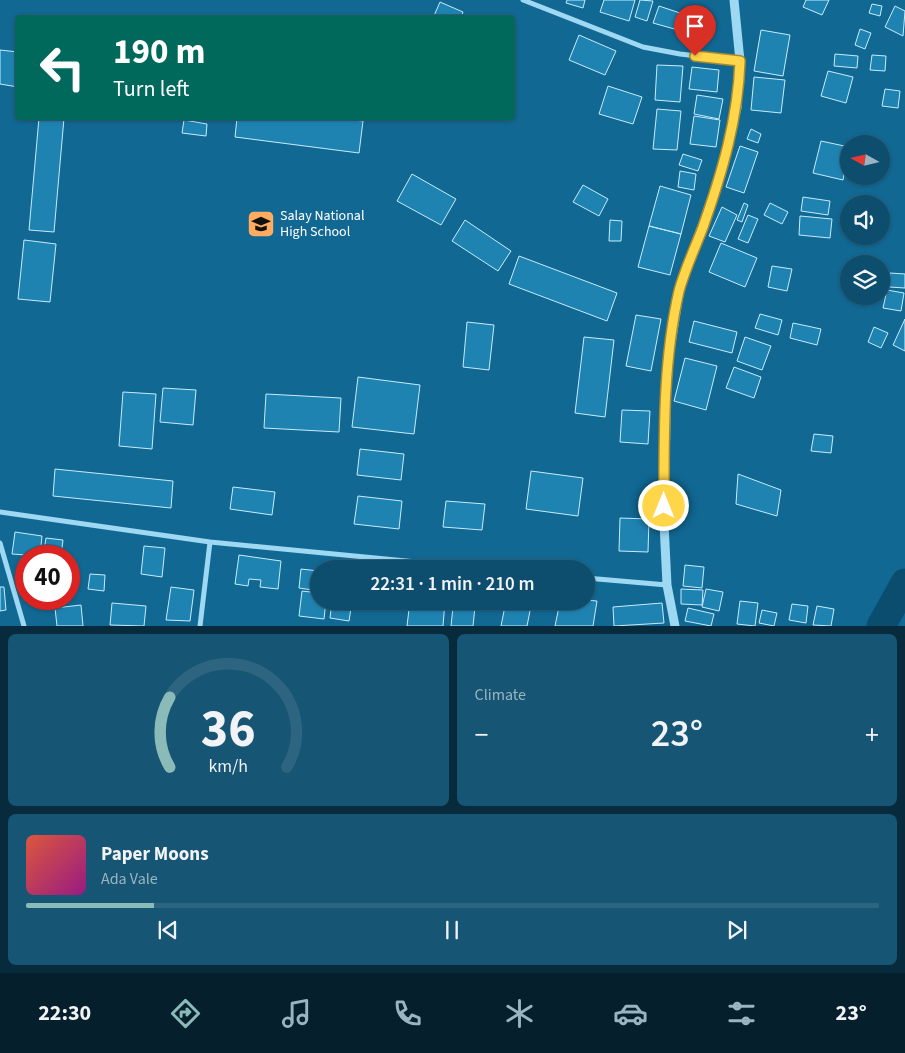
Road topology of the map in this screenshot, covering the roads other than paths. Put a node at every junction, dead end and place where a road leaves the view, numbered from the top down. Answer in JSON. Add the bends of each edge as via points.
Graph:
{"nodes":[{"id":1,"x":524,"y":0,"type":"edge"},
{"id":2,"x":734,"y":0,"type":"edge"},
{"id":3,"x":740,"y":61,"type":"junction"},
{"id":4,"x":0,"y":512,"type":"edge"},
{"id":5,"x":210,"y":542,"type":"junction"},
{"id":6,"x":0,"y":543,"type":"edge"},
{"id":7,"x":396,"y":560,"type":"edge"},
{"id":8,"x":595,"y":579,"type":"edge"},
{"id":9,"x":667,"y":585,"type":"junction"},
{"id":10,"x":24,"y":626,"type":"edge"},
{"id":11,"x":200,"y":626,"type":"edge"},
{"id":12,"x":675,"y":626,"type":"edge"}],
"edges":[{"from":1,"to":3,"type":"street","via":[[643,47]]},
{"from":2,"to":3,"type":"street"},
{"from":3,"to":9,"type":"street","via":[[737,108],[723,167],[680,288],[667,368],[664,514]]},
{"from":4,"to":5,"type":"street"},
{"from":5,"to":7,"type":"street"},
{"from":5,"to":11,"type":"street"},
{"from":6,"to":10,"type":"street"},
{"from":8,"to":9,"type":"street"},
{"from":9,"to":12,"type":"street"}]}
